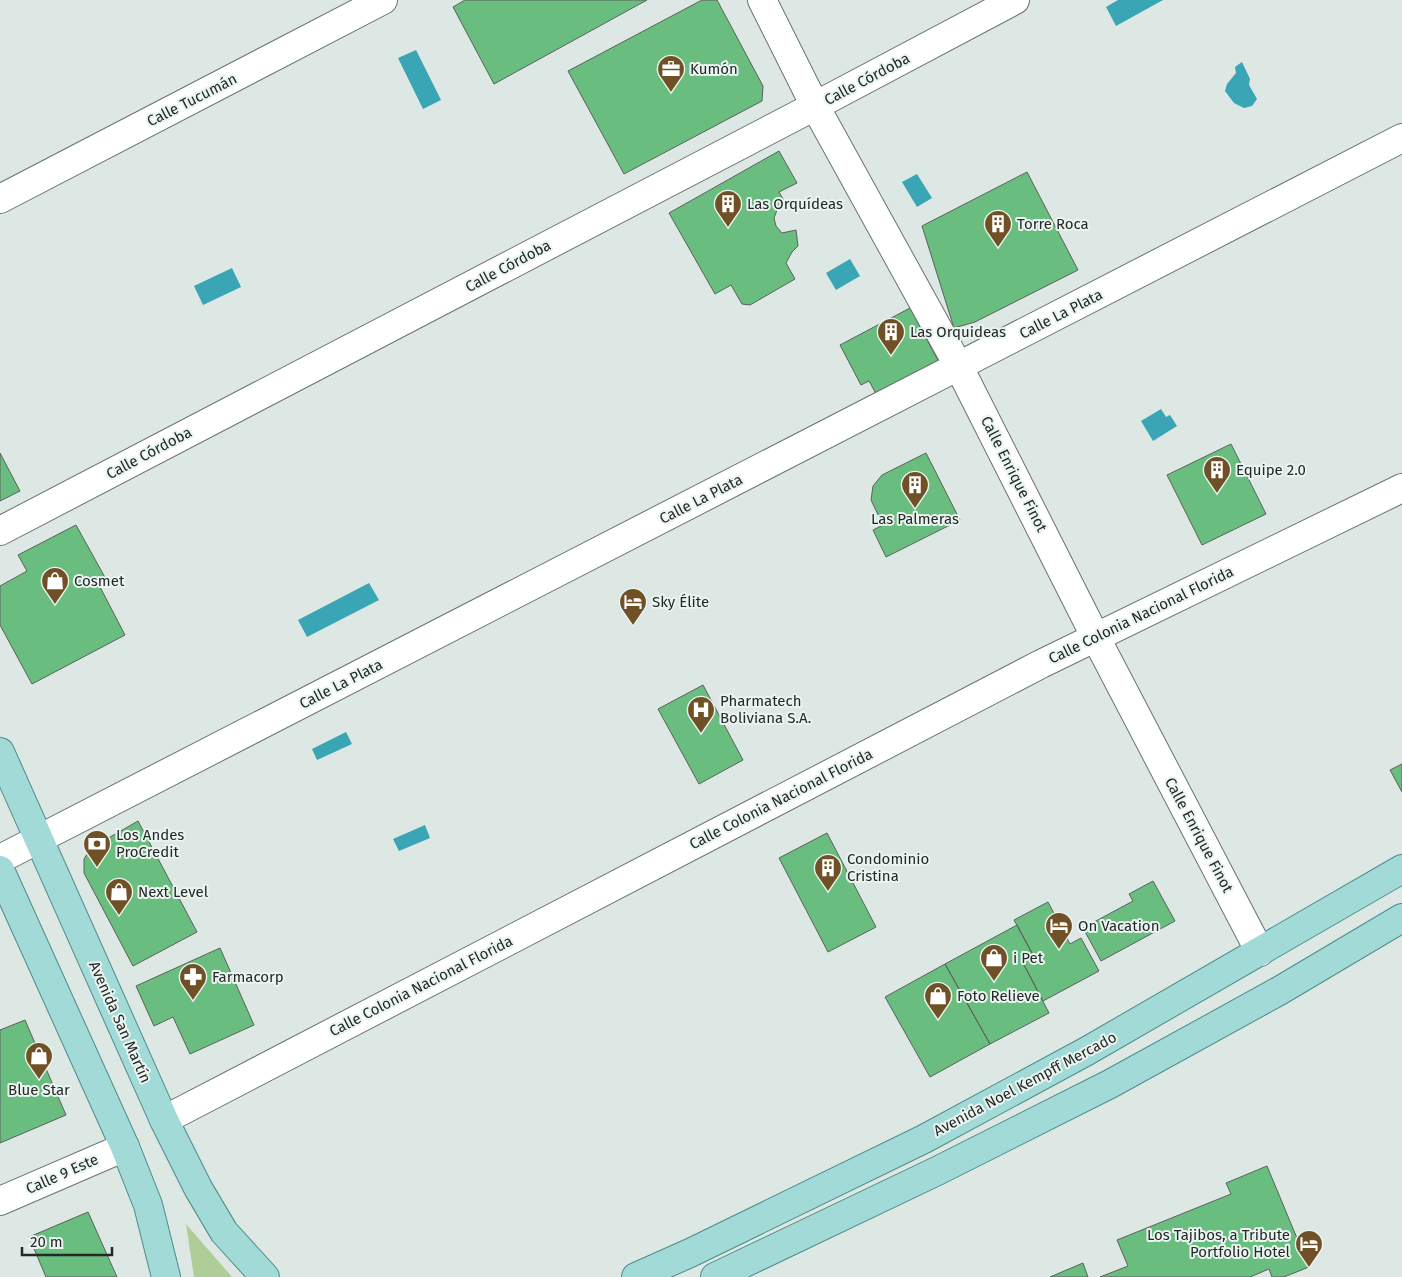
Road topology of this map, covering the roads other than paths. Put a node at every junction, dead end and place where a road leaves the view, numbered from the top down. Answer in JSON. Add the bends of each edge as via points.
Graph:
{"nodes":[{"id":1,"x":384,"y":0,"type":"edge"},
{"id":2,"x":762,"y":0,"type":"edge"},
{"id":3,"x":1014,"y":0,"type":"edge"},
{"id":4,"x":815,"y":106,"type":"junction"},
{"id":5,"x":1402,"y":138,"type":"edge"},
{"id":6,"x":0,"y":199,"type":"edge"},
{"id":7,"x":959,"y":367,"type":"junction"},
{"id":8,"x":1402,"y":488,"type":"edge"},
{"id":9,"x":0,"y":531,"type":"edge"},
{"id":10,"x":1096,"y":638,"type":"junction"},
{"id":11,"x":0,"y":752,"type":"edge"},
{"id":12,"x":38,"y":839,"type":"junction"},
{"id":13,"x":0,"y":860,"type":"edge"},
{"id":14,"x":1402,"y":869,"type":"edge"},
{"id":15,"x":0,"y":870,"type":"edge"},
{"id":16,"x":1402,"y":918,"type":"edge"},
{"id":17,"x":1260,"y":952,"type":"junction"},
{"id":18,"x":164,"y":1120,"type":"junction"},
{"id":19,"x":125,"y":1147,"type":"junction"},
{"id":20,"x":0,"y":1201,"type":"edge"},
{"id":21,"x":166,"y":1277,"type":"edge"},
{"id":22,"x":265,"y":1277,"type":"edge"},
{"id":23,"x":636,"y":1277,"type":"edge"},
{"id":24,"x":715,"y":1277,"type":"edge"}],
"edges":[{"from":1,"to":6,"type":"street","name":"Calle Tucumán"},
{"from":2,"to":4,"type":"street","name":"Calle Enrique Finot"},
{"from":3,"to":4,"type":"street","name":"Calle Córdoba"},
{"from":4,"to":7,"type":"street","name":"Calle Enrique Finot"},
{"from":4,"to":9,"type":"street","name":"Calle Córdoba"},
{"from":5,"to":7,"type":"street","name":"Calle La Plata"},
{"from":7,"to":10,"type":"street","name":"Calle Enrique Finot"},
{"from":7,"to":12,"type":"street","name":"Calle La Plata"},
{"from":8,"to":10,"type":"street","name":"Calle Colonia Nacional Florida"},
{"from":10,"to":17,"type":"street","name":"Calle Enrique Finot"},
{"from":10,"to":18,"type":"street","name":"Calle Colonia Nacional Florida"},
{"from":11,"to":12,"type":"main road","name":"Avenida San Martín"},
{"from":12,"to":13,"type":"street","name":"Calle La Plata"},
{"from":12,"to":18,"type":"main road","name":"Avenida San Martín"},
{"from":14,"to":17,"type":"main road","name":"Avenida Noel Kempff Mercado"},
{"from":15,"to":19,"type":"main road"},
{"from":16,"to":24,"type":"main road","via":[[1110,1084]]},
{"from":17,"to":23,"type":"main road","name":"Avenida Noel Kempff Mercado","via":[[1087,1052],[932,1134]]},
{"from":18,"to":22,"type":"main road","name":"Avenida San Martín","via":[[224,1232]]},
{"from":19,"to":20,"type":"street","name":"Calle 9 Este"},
{"from":19,"to":21,"type":"main road","via":[[148,1205]]}]}
